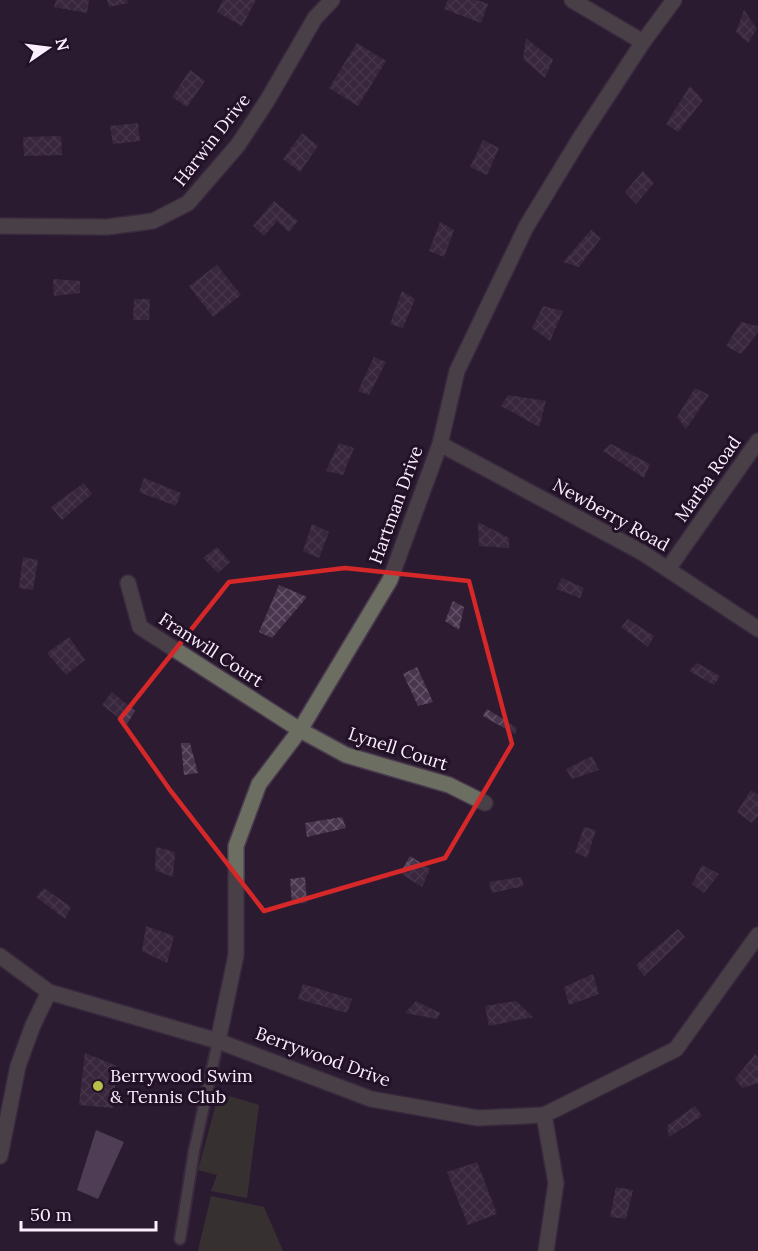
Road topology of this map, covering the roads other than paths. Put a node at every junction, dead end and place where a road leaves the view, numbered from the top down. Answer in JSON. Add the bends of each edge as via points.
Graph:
{"nodes":[{"id":1,"x":332,"y":0,"type":"edge"},
{"id":2,"x":572,"y":0,"type":"edge"},
{"id":3,"x":674,"y":0,"type":"edge"},
{"id":4,"x":643,"y":42,"type":"junction"},
{"id":5,"x":0,"y":226,"type":"edge"},
{"id":6,"x":758,"y":441,"type":"edge"},
{"id":7,"x":440,"y":444,"type":"junction"},
{"id":8,"x":668,"y":569,"type":"junction"},
{"id":9,"x":128,"y":583,"type":"dead end"},
{"id":10,"x":758,"y":629,"type":"edge"},
{"id":11,"x":300,"y":730,"type":"junction"},
{"id":12,"x":485,"y":803,"type":"dead end"},
{"id":13,"x":758,"y":934,"type":"edge"},
{"id":14,"x":0,"y":956,"type":"edge"},
{"id":15,"x":49,"y":992,"type":"junction"},
{"id":16,"x":218,"y":1041,"type":"junction"},
{"id":17,"x":544,"y":1115,"type":"junction"},
{"id":18,"x":0,"y":1156,"type":"edge"},
{"id":19,"x":180,"y":1239,"type":"dead end"},
{"id":20,"x":546,"y":1251,"type":"edge"}],
"edges":[{"from":1,"to":5,"type":"street","name":"Harwin Drive","via":[[315,18],[238,145],[188,203],[153,221],[108,227]]},
{"from":2,"to":4,"type":"street"},
{"from":3,"to":4,"type":"street","name":"Hartman Drive"},
{"from":4,"to":7,"type":"street","name":"Hartman Drive","via":[[526,227],[458,371]]},
{"from":6,"to":8,"type":"street","name":"Marba Road"},
{"from":7,"to":8,"type":"street","name":"Newberry Road"},
{"from":7,"to":11,"type":"street","name":"Hartman Drive","via":[[390,580]]},
{"from":8,"to":10,"type":"street","name":"Newberry Road"},
{"from":9,"to":11,"type":"street","name":"Franwill Court","via":[[140,627]]},
{"from":11,"to":12,"type":"street","name":"Lynell Court","via":[[346,755],[449,785]]},
{"from":11,"to":16,"type":"street","name":"Hartman Drive","via":[[259,784],[236,846],[236,955]]},
{"from":13,"to":17,"type":"street","name":"Berrywood Drive","via":[[676,1049]]},
{"from":14,"to":15,"type":"street","name":"Berrywood Drive"},
{"from":15,"to":16,"type":"street","name":"Berrywood Drive"},
{"from":15,"to":18,"type":"street","via":[[18,1066]]},
{"from":16,"to":17,"type":"street","name":"Berrywood Drive","via":[[371,1099],[478,1118]]},
{"from":16,"to":19,"type":"lane"},
{"from":17,"to":20,"type":"street","via":[[556,1183]]}]}
